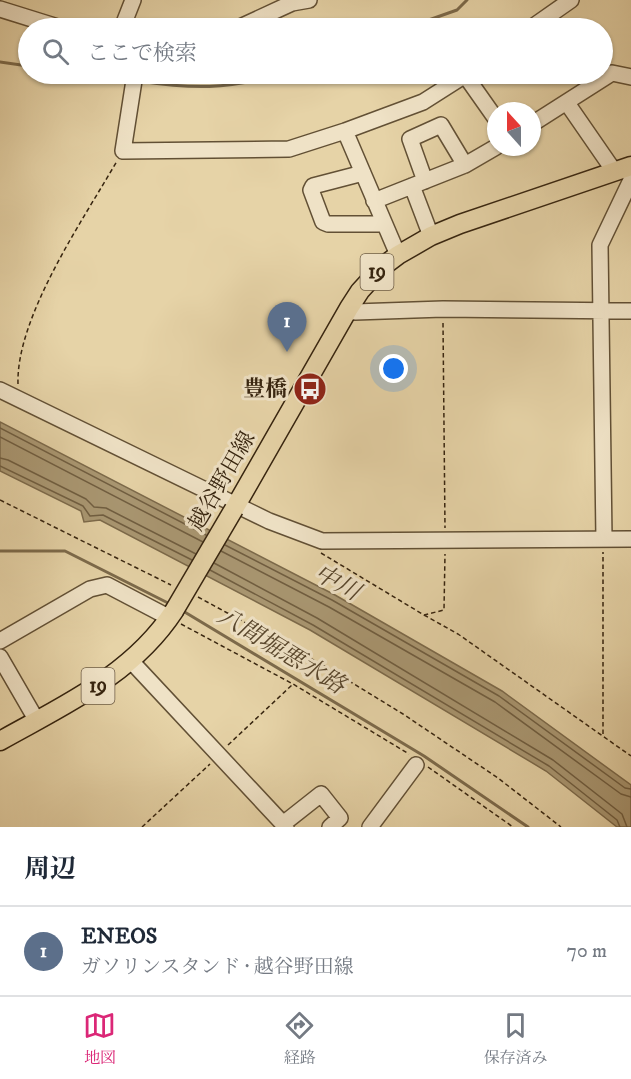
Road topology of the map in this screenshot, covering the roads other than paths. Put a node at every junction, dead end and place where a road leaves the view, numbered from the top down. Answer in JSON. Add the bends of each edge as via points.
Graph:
{"nodes":[{"id":1,"x":133,"y":0,"type":"edge"},
{"id":2,"x":309,"y":0,"type":"edge"},
{"id":3,"x":571,"y":0,"type":"edge"},
{"id":4,"x":0,"y":9,"type":"edge"},
{"id":5,"x":29,"y":18,"type":"edge"},
{"id":6,"x":126,"y":18,"type":"edge"},
{"id":7,"x":260,"y":18,"type":"edge"},
{"id":8,"x":545,"y":18,"type":"edge"},
{"id":9,"x":613,"y":73,"type":"edge"},
{"id":10,"x":631,"y":77,"type":"edge"},
{"id":11,"x":133,"y":84,"type":"edge"},
{"id":12,"x":451,"y":84,"type":"edge"},
{"id":13,"x":473,"y":84,"type":"edge"},
{"id":14,"x":596,"y":84,"type":"edge"},
{"id":15,"x":567,"y":103,"type":"junction"},
{"id":16,"x":487,"y":105,"type":"edge"},
{"id":17,"x":541,"y":119,"type":"edge"},
{"id":18,"x":345,"y":132,"type":"junction"},
{"id":19,"x":487,"y":152,"type":"edge"},
{"id":20,"x":465,"y":165,"type":"junction"},
{"id":21,"x":627,"y":167,"type":"edge"},
{"id":22,"x":363,"y":173,"type":"junction"},
{"id":23,"x":631,"y":180,"type":"edge"},
{"id":24,"x":418,"y":183,"type":"junction"},
{"id":25,"x":374,"y":201,"type":"junction"},
{"id":26,"x":384,"y":224,"type":"junction"},
{"id":27,"x":431,"y":236,"type":"junction"},
{"id":28,"x":398,"y":255,"type":"junction"},
{"id":29,"x":349,"y":308,"type":"junction"},
{"id":30,"x":600,"y":311,"type":"junction"},
{"id":31,"x":631,"y":311,"type":"edge"},
{"id":32,"x":0,"y":390,"type":"edge"},
{"id":33,"x":235,"y":507,"type":"junction"},
{"id":34,"x":603,"y":539,"type":"junction"},
{"id":35,"x":631,"y":539,"type":"edge"},
{"id":36,"x":172,"y":615,"type":"junction"},
{"id":37,"x":0,"y":641,"type":"edge"},
{"id":38,"x":0,"y":657,"type":"edge"},
{"id":39,"x":131,"y":661,"type":"junction"},
{"id":40,"x":36,"y":721,"type":"junction"},
{"id":41,"x":1,"y":738,"type":"edge"},
{"id":42,"x":418,"y":762,"type":"road end"},
{"id":43,"x":285,"y":826,"type":"edge"},
{"id":44,"x":330,"y":827,"type":"edge"},
{"id":45,"x":370,"y":827,"type":"edge"}],
"edges":[{"from":1,"to":6,"type":"street"},
{"from":2,"to":7,"type":"street","via":[[292,3]]},
{"from":3,"to":8,"type":"street"},
{"from":4,"to":5,"type":"street"},
{"from":9,"to":10,"type":"street"},
{"from":11,"to":18,"type":"street","via":[[123,151],[289,148]]},
{"from":12,"to":18,"type":"street","via":[[423,102]]},
{"from":13,"to":16,"type":"street"},
{"from":14,"to":15,"type":"street"},
{"from":15,"to":17,"type":"street"},
{"from":15,"to":21,"type":"street"},
{"from":18,"to":22,"type":"street"},
{"from":19,"to":20,"type":"street"},
{"from":20,"to":24,"type":"street"},
{"from":20,"to":24,"type":"street","via":[[441,125],[410,139]]},
{"from":21,"to":27,"type":"main road","name":"越谷野田線","number":"19"},
{"from":22,"to":25,"type":"street"},
{"from":22,"to":26,"type":"street","via":[[313,186],[323,222]]},
{"from":23,"to":30,"type":"street","via":[[600,246]]},
{"from":24,"to":25,"type":"street"},
{"from":24,"to":27,"type":"street"},
{"from":25,"to":26,"type":"street"},
{"from":26,"to":28,"type":"street"},
{"from":27,"to":28,"type":"main road","name":"越谷野田線","number":"19"},
{"from":28,"to":29,"type":"main road","name":"越谷野田線","number":"19","via":[[370,280]]},
{"from":29,"to":30,"type":"street","via":[[355,312]]},
{"from":29,"to":33,"type":"main road","name":"越谷野田線","number":"19"},
{"from":30,"to":31,"type":"street"},
{"from":30,"to":34,"type":"street"},
{"from":32,"to":33,"type":"street"},
{"from":33,"to":34,"type":"street","via":[[322,541]]},
{"from":33,"to":36,"type":"main road","name":"越谷野田線","number":"19","bridge":true},
{"from":34,"to":35,"type":"street"},
{"from":36,"to":37,"type":"street","via":[[107,585],[90,589]]},
{"from":36,"to":39,"type":"main road","name":"越谷野田線","number":"19"},
{"from":38,"to":40,"type":"street"},
{"from":39,"to":40,"type":"main road","name":"越谷野田線","number":"19","via":[[101,685]]},
{"from":39,"to":43,"type":"street"},
{"from":40,"to":41,"type":"main road","name":"越谷野田線","number":"19"},
{"from":42,"to":45,"type":"street"},
{"from":43,"to":44,"type":"street","via":[[321,794],[340,818]]}]}
